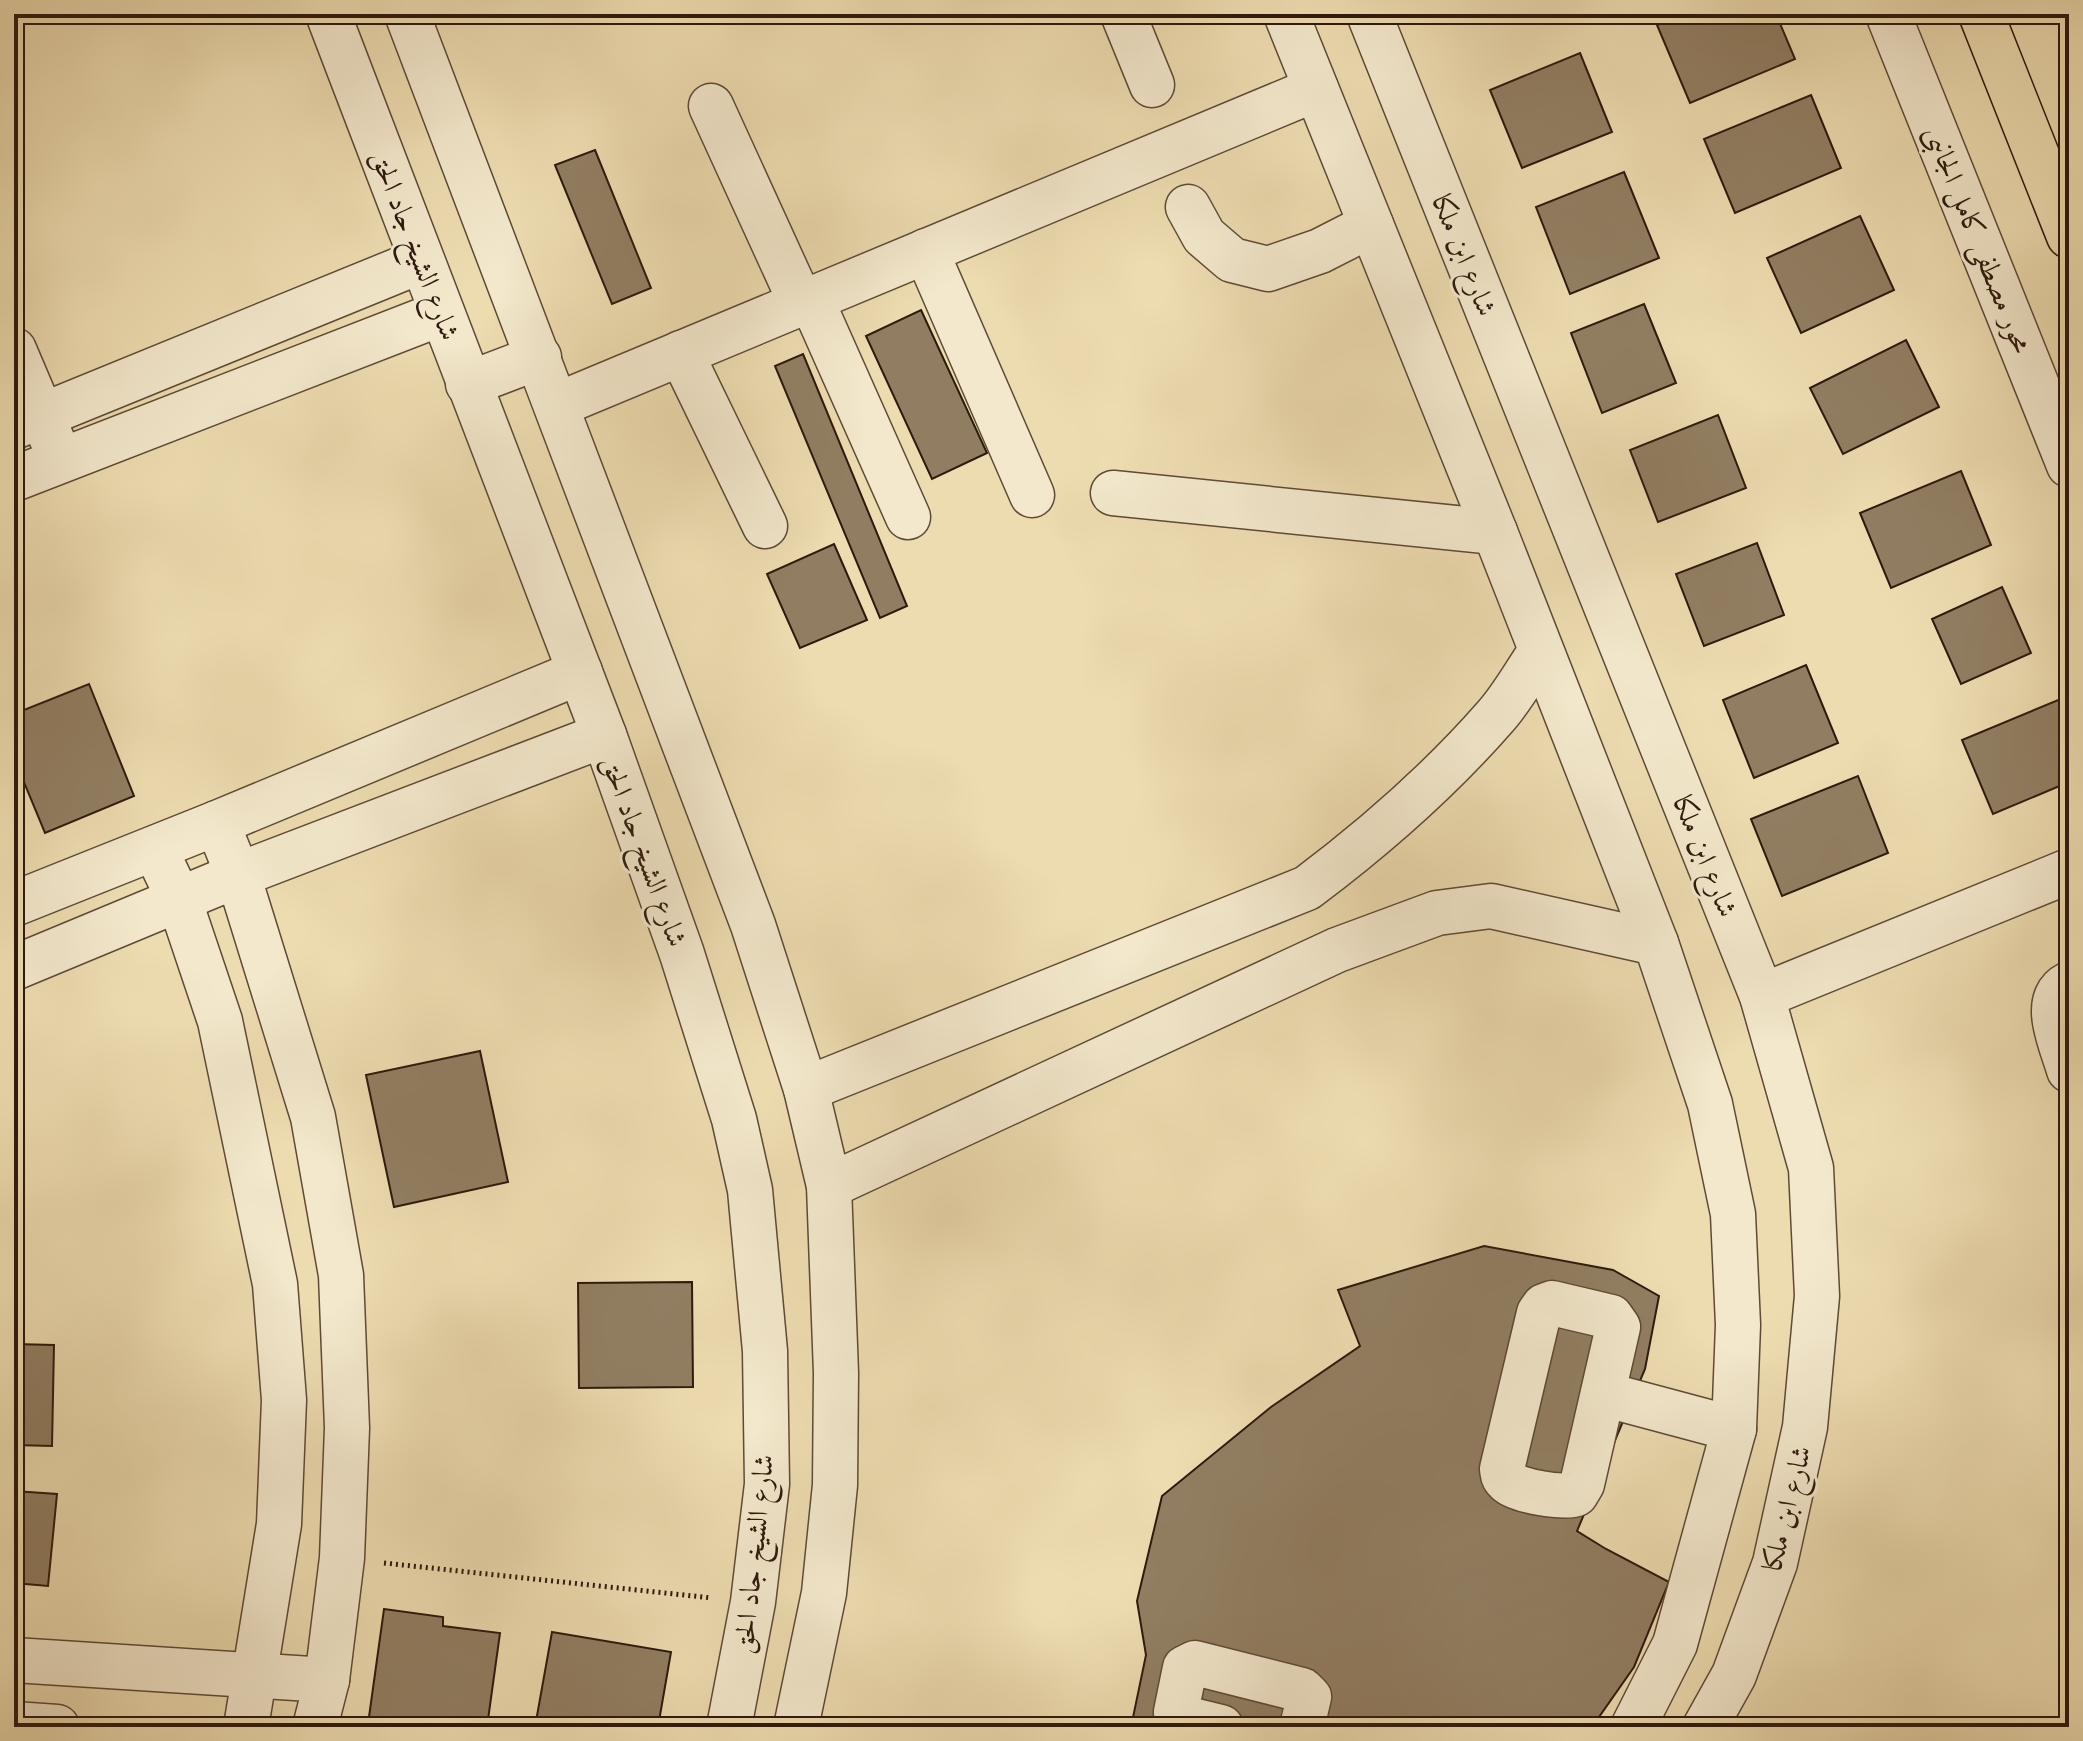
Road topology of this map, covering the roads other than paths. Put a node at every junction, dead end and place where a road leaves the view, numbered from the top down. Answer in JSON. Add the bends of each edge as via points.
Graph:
{"nodes":[{"id":1,"x":328,"y":14,"type":"edge"},
{"id":2,"x":1286,"y":14,"type":"edge"},
{"id":3,"x":1369,"y":14,"type":"edge"},
{"id":4,"x":1888,"y":14,"type":"edge"},
{"id":5,"x":1981,"y":14,"type":"edge"},
{"id":6,"x":1128,"y":15,"type":"edge"},
{"id":7,"x":420,"y":18,"type":"edge"},
{"id":8,"x":1152,"y":85,"type":"dead end"},
{"id":9,"x":1316,"y":89,"type":"junction"},
{"id":10,"x":711,"y":106,"type":"dead end"},
{"id":11,"x":1188,"y":207,"type":"dead end"},
{"id":12,"x":1371,"y":225,"type":"junction"},
{"id":13,"x":2069,"y":236,"type":"edge"},
{"id":14,"x":926,"y":251,"type":"junction"},
{"id":15,"x":421,"y":261,"type":"junction"},
{"id":16,"x":806,"y":301,"type":"junction"},
{"id":17,"x":442,"y":313,"type":"junction"},
{"id":18,"x":14,"y":350,"type":"edge"},
{"id":19,"x":681,"y":353,"type":"junction"},
{"id":20,"x":539,"y":357,"type":"junction"},
{"id":21,"x":468,"y":384,"type":"junction"},
{"id":22,"x":557,"y":405,"type":"junction"},
{"id":23,"x":28,"y":422,"type":"edge"},
{"id":24,"x":61,"y":460,"type":"junction"},
{"id":25,"x":2069,"y":465,"type":"edge"},
{"id":26,"x":14,"y":479,"type":"edge"},
{"id":27,"x":1113,"y":493,"type":"dead end"},
{"id":28,"x":1032,"y":495,"type":"dead end"},
{"id":29,"x":908,"y":517,"type":"dead end"},
{"id":30,"x":765,"y":526,"type":"dead end"},
{"id":31,"x":1495,"y":532,"type":"junction"},
{"id":32,"x":1541,"y":651,"type":"junction"},
{"id":33,"x":580,"y":672,"type":"junction"},
{"id":34,"x":604,"y":735,"type":"junction"},
{"id":35,"x":217,"y":823,"type":"junction"},
{"id":36,"x":155,"y":849,"type":"junction"},
{"id":37,"x":2069,"y":871,"type":"edge"},
{"id":38,"x":238,"y":875,"type":"junction"},
{"id":39,"x":179,"y":899,"type":"junction"},
{"id":40,"x":14,"y":904,"type":"edge"},
{"id":41,"x":1656,"y":943,"type":"junction"},
{"id":42,"x":14,"y":968,"type":"edge"},
{"id":43,"x":2069,"y":984,"type":"edge"},
{"id":44,"x":1762,"y":996,"type":"junction"},
{"id":45,"x":2069,"y":1070,"type":"edge"},
{"id":46,"x":806,"y":1089,"type":"junction"},
{"id":47,"x":829,"y":1186,"type":"junction"},
{"id":48,"x":1603,"y":1394,"type":"dead end"},
{"id":49,"x":1734,"y":1429,"type":"junction"},
{"id":50,"x":14,"y":1660,"type":"edge"},
{"id":51,"x":256,"y":1675,"type":"junction"},
{"id":52,"x":327,"y":1680,"type":"junction"},
{"id":53,"x":14,"y":1724,"type":"edge"},
{"id":54,"x":57,"y":1727,"type":"edge"},
{"id":55,"x":246,"y":1727,"type":"edge"},
{"id":56,"x":315,"y":1727,"type":"edge"},
{"id":57,"x":729,"y":1727,"type":"edge"},
{"id":58,"x":796,"y":1727,"type":"edge"},
{"id":59,"x":1221,"y":1727,"type":"edge"},
{"id":60,"x":1302,"y":1727,"type":"edge"},
{"id":61,"x":1633,"y":1727,"type":"edge"},
{"id":62,"x":1705,"y":1727,"type":"edge"}],
"edges":[{"from":1,"to":15,"type":"street","name":"شارع الشيخ جاد الحق"},
{"from":2,"to":9,"type":"street"},
{"from":3,"to":44,"type":"street","name":"شارع ابن ملكا"},
{"from":4,"to":25,"type":"street","name":"محور مصطفى كامل الجانبى"},
{"from":5,"to":13,"type":"main road"},
{"from":6,"to":8,"type":"street"},
{"from":7,"to":20,"type":"street"},
{"from":9,"to":12,"type":"street"},
{"from":9,"to":14,"type":"street"},
{"from":10,"to":16,"type":"street"},
{"from":11,"to":12,"type":"street","via":[[1204,236],[1232,260],[1268,269]]},
{"from":12,"to":31,"type":"street"},
{"from":14,"to":16,"type":"street"},
{"from":14,"to":28,"type":"street"},
{"from":15,"to":17,"type":"street","name":"شارع الشيخ جاد الحق"},
{"from":15,"to":23,"type":"street"},
{"from":16,"to":19,"type":"street"},
{"from":16,"to":29,"type":"street"},
{"from":17,"to":21,"type":"street","name":"شارع الشيخ جاد الحق"},
{"from":17,"to":24,"type":"street"},
{"from":18,"to":23,"type":"street"},
{"from":19,"to":22,"type":"street"},
{"from":19,"to":30,"type":"street"},
{"from":20,"to":21,"type":"street"},
{"from":20,"to":22,"type":"street"},
{"from":21,"to":33,"type":"street","name":"شارع الشيخ جاد الحق"},
{"from":22,"to":46,"type":"street","via":[[747,910]]},
{"from":23,"to":24,"type":"street"},
{"from":24,"to":26,"type":"street"},
{"from":27,"to":31,"type":"street"},
{"from":31,"to":32,"type":"street"},
{"from":32,"to":41,"type":"street"},
{"from":32,"to":46,"type":"street","via":[[1497,715],[1423,791],[1307,888]]},
{"from":33,"to":34,"type":"street","name":"شارع الشيخ جاد الحق"},
{"from":33,"to":35,"type":"street"},
{"from":34,"to":38,"type":"street"},
{"from":34,"to":57,"type":"street","name":"شارع الشيخ جاد الحق","via":[[682,954],[734,1119],[750,1190],[765,1351],[767,1484],[753,1602]]},
{"from":35,"to":36,"type":"street"},
{"from":35,"to":38,"type":"street"},
{"from":36,"to":39,"type":"street"},
{"from":36,"to":40,"type":"street"},
{"from":37,"to":44,"type":"street"},
{"from":38,"to":39,"type":"street"},
{"from":38,"to":52,"type":"street","via":[[313,1117],[341,1275],[347,1428],[342,1558]]},
{"from":39,"to":42,"type":"street"},
{"from":39,"to":51,"type":"street","via":[[220,1021],[275,1284],[284,1400],[279,1524]]},
{"from":41,"to":47,"type":"street","via":[[1491,906],[1437,913],[1337,950]]},
{"from":41,"to":49,"type":"street","via":[[1710,1104],[1733,1214],[1738,1325]]},
{"from":43,"to":45,"type":"street","via":[[2056,995],[2053,1008]]},
{"from":44,"to":62,"type":"street","name":"شارع ابن ملكا","via":[[1811,1168],[1817,1296],[1805,1427],[1775,1563],[1734,1675]]},
{"from":46,"to":47,"type":"street"},
{"from":47,"to":58,"type":"street","via":[[835,1485],[824,1593]]},
{"from":48,"to":49,"type":"street"},
{"from":49,"to":61,"type":"street","via":[[1675,1644]]},
{"from":50,"to":51,"type":"street"},
{"from":51,"to":52,"type":"street"},
{"from":51,"to":55,"type":"street"},
{"from":52,"to":56,"type":"street"},
{"from":53,"to":54,"type":"street"},
{"from":59,"to":60,"type":"street","via":[[1176,1712],[1189,1664],[1302,1690],[1309,1697]]}]}
